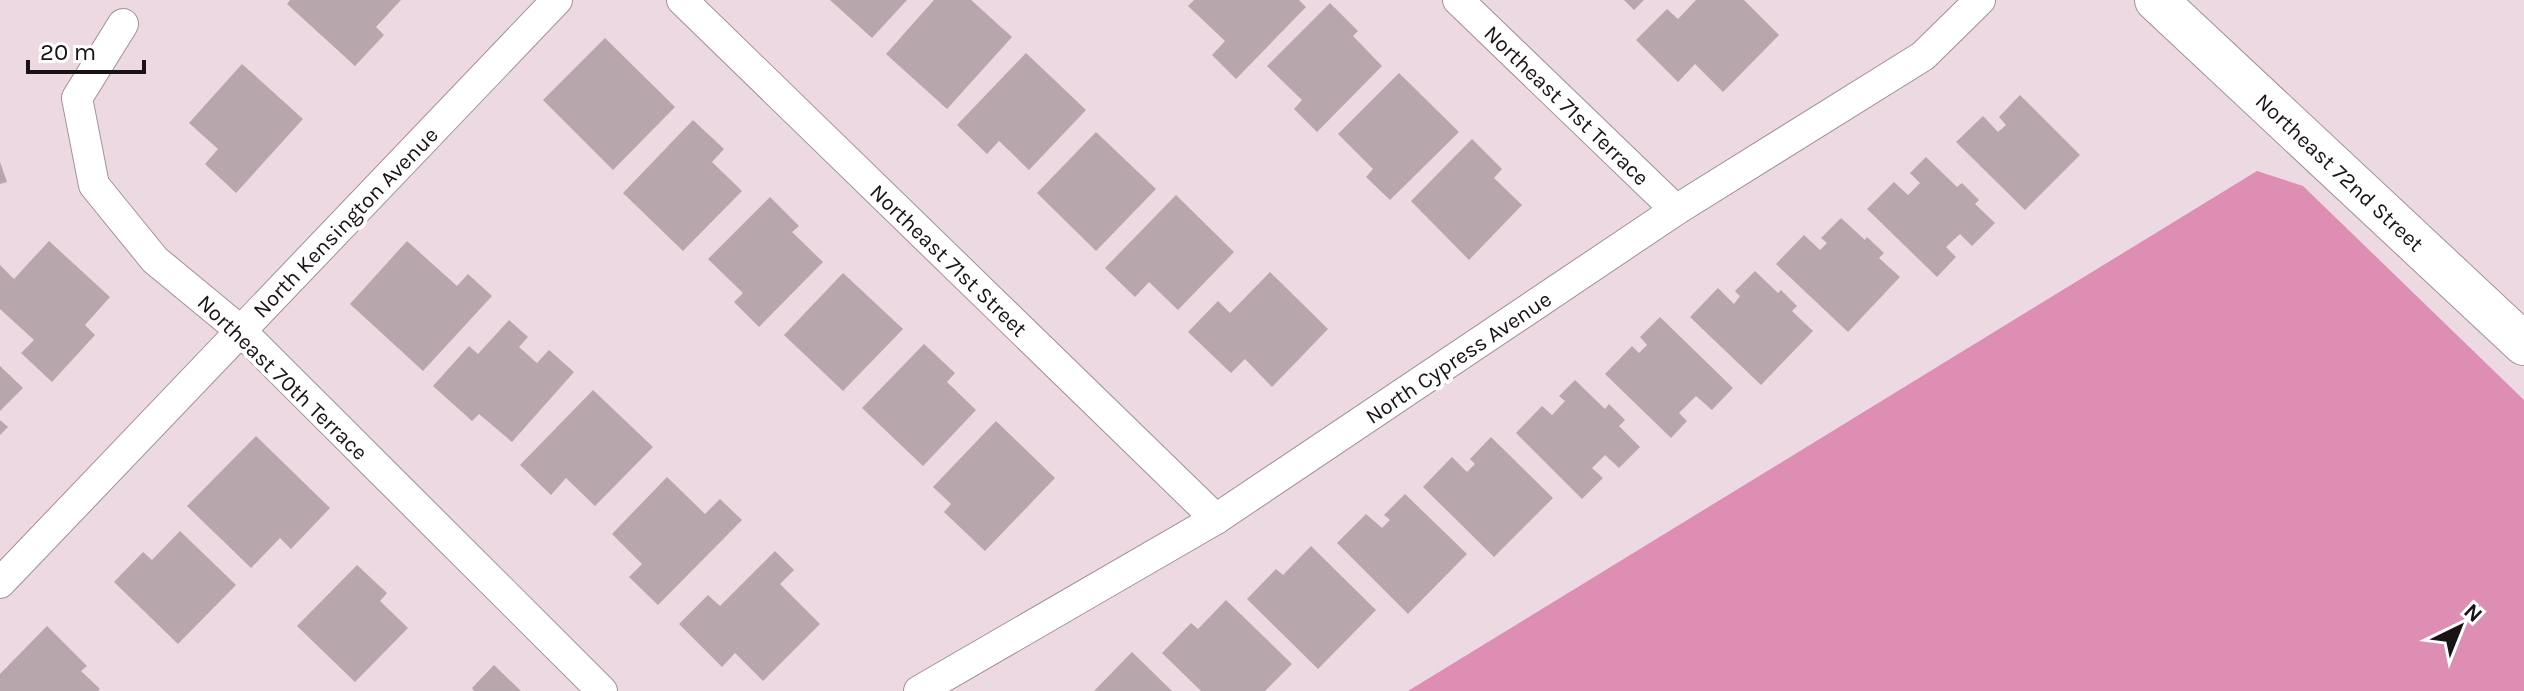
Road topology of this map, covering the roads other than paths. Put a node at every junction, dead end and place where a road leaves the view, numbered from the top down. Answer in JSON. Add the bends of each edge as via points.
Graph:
{"nodes":[{"id":1,"x":557,"y":0,"type":"edge"},
{"id":2,"x":682,"y":0,"type":"edge"},
{"id":3,"x":1458,"y":0,"type":"edge"},
{"id":4,"x":1980,"y":0,"type":"edge"},
{"id":5,"x":2156,"y":0,"type":"edge"},
{"id":6,"x":123,"y":24,"type":"dead end"},
{"id":7,"x":1676,"y":210,"type":"junction"},
{"id":8,"x":241,"y":331,"type":"junction"},
{"id":9,"x":2524,"y":344,"type":"edge"},
{"id":10,"x":1216,"y":519,"type":"junction"},
{"id":11,"x":0,"y":583,"type":"edge"},
{"id":12,"x":602,"y":691,"type":"edge"},
{"id":13,"x":919,"y":691,"type":"edge"}],
"edges":[{"from":1,"to":8,"type":"street","name":"North Kensington Avenue"},
{"from":2,"to":10,"type":"street","name":"Northeast 71st Street"},
{"from":3,"to":7,"type":"street","name":"Northeast 71st Terrace"},
{"from":4,"to":7,"type":"street","name":"North Cypress Avenue","via":[[1923,56]]},
{"from":5,"to":9,"type":"main road","name":"Northeast 72nd Street"},
{"from":6,"to":8,"type":"street","name":"Northeast 70th Terrace","via":[[77,98],[94,185],[155,260]]},
{"from":7,"to":10,"type":"street","name":"North Cypress Avenue"},
{"from":8,"to":11,"type":"street","name":"North Kensington Avenue"},
{"from":8,"to":12,"type":"street","name":"Northeast 70th Terrace"},
{"from":10,"to":13,"type":"street","name":"North Cypress Avenue"}]}
